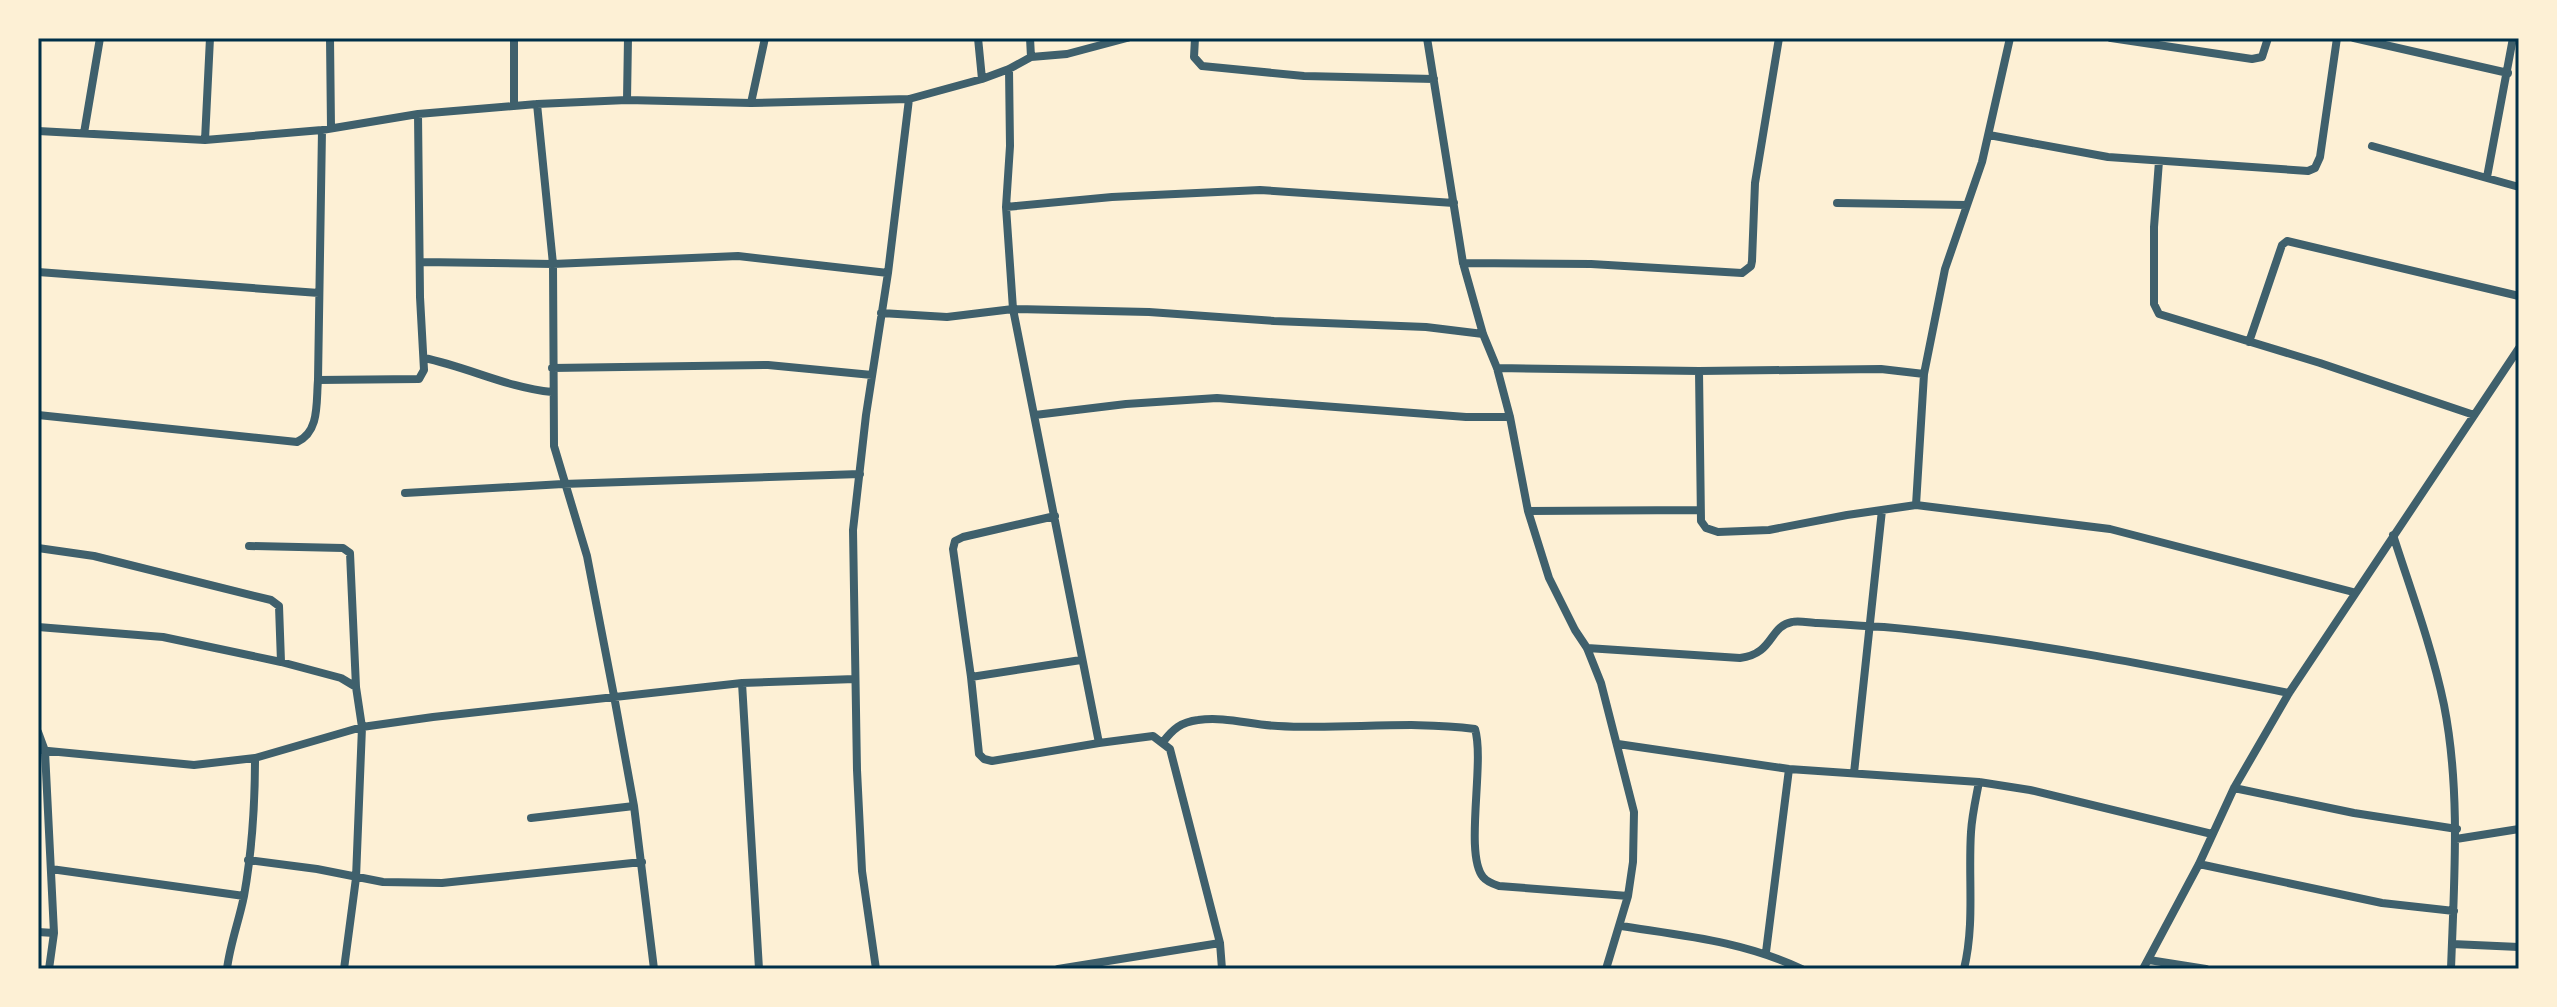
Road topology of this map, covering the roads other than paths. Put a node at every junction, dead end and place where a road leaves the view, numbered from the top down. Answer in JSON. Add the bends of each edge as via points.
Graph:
{"nodes":[{"id":1,"x":100,"y":38,"type":"edge"},
{"id":2,"x":210,"y":38,"type":"edge"},
{"id":3,"x":330,"y":38,"type":"edge"},
{"id":4,"x":514,"y":38,"type":"edge"},
{"id":5,"x":628,"y":38,"type":"edge"},
{"id":6,"x":765,"y":38,"type":"edge"},
{"id":7,"x":978,"y":38,"type":"edge"},
{"id":8,"x":1030,"y":38,"type":"edge"},
{"id":9,"x":1127,"y":38,"type":"edge"},
{"id":10,"x":1195,"y":38,"type":"edge"},
{"id":11,"x":1427,"y":38,"type":"edge"},
{"id":12,"x":1779,"y":38,"type":"edge"},
{"id":13,"x":2010,"y":38,"type":"edge"},
{"id":14,"x":2111,"y":38,"type":"edge"},
{"id":15,"x":2268,"y":38,"type":"edge"},
{"id":16,"x":2337,"y":38,"type":"edge"},
{"id":17,"x":2354,"y":38,"type":"edge"},
{"id":18,"x":2513,"y":38,"type":"edge"},
{"id":19,"x":1031,"y":57,"type":"junction"},
{"id":20,"x":1009,"y":69,"type":"junction"},
{"id":21,"x":2508,"y":73,"type":"junction"},
{"id":22,"x":982,"y":79,"type":"junction"},
{"id":23,"x":1434,"y":79,"type":"junction"},
{"id":24,"x":909,"y":99,"type":"junction"},
{"id":25,"x":627,"y":100,"type":"junction"},
{"id":26,"x":751,"y":103,"type":"junction"},
{"id":27,"x":537,"y":104,"type":"junction"},
{"id":28,"x":514,"y":106,"type":"junction"},
{"id":29,"x":418,"y":114,"type":"junction"},
{"id":30,"x":326,"y":129,"type":"junction"},
{"id":31,"x":38,"y":131,"type":"edge"},
{"id":32,"x":84,"y":133,"type":"junction"},
{"id":33,"x":1989,"y":135,"type":"junction"},
{"id":34,"x":205,"y":140,"type":"junction"},
{"id":35,"x":2372,"y":146,"type":"dead end"},
{"id":36,"x":2159,"y":161,"type":"junction"},
{"id":37,"x":2487,"y":177,"type":"junction"},
{"id":38,"x":2519,"y":187,"type":"edge"},
{"id":39,"x":1454,"y":203,"type":"junction"},
{"id":40,"x":1837,"y":203,"type":"dead end"},
{"id":41,"x":1967,"y":205,"type":"junction"},
{"id":42,"x":1006,"y":207,"type":"junction"},
{"id":43,"x":421,"y":262,"type":"junction"},
{"id":44,"x":1463,"y":263,"type":"junction"},
{"id":45,"x":553,"y":264,"type":"junction"},
{"id":46,"x":38,"y":272,"type":"edge"},
{"id":47,"x":888,"y":273,"type":"junction"},
{"id":48,"x":319,"y":293,"type":"junction"},
{"id":49,"x":2519,"y":296,"type":"edge"},
{"id":50,"x":1013,"y":309,"type":"junction"},
{"id":51,"x":881,"y":313,"type":"junction"},
{"id":52,"x":1483,"y":334,"type":"junction"},
{"id":53,"x":2249,"y":342,"type":"junction"},
{"id":54,"x":2519,"y":348,"type":"edge"},
{"id":55,"x":424,"y":358,"type":"junction"},
{"id":56,"x":552,"y":368,"type":"junction"},
{"id":57,"x":1497,"y":368,"type":"junction"},
{"id":58,"x":1699,"y":371,"type":"junction"},
{"id":59,"x":1924,"y":374,"type":"junction"},
{"id":60,"x":872,"y":375,"type":"junction"},
{"id":61,"x":318,"y":380,"type":"junction"},
{"id":62,"x":552,"y":392,"type":"junction"},
{"id":63,"x":38,"y":415,"type":"edge"},
{"id":64,"x":1035,"y":415,"type":"junction"},
{"id":65,"x":2474,"y":415,"type":"junction"},
{"id":66,"x":1510,"y":417,"type":"junction"},
{"id":67,"x":860,"y":474,"type":"junction"},
{"id":68,"x":563,"y":484,"type":"junction"},
{"id":69,"x":405,"y":493,"type":"dead end"},
{"id":70,"x":1916,"y":505,"type":"junction"},
{"id":71,"x":1700,"y":510,"type":"junction"},
{"id":72,"x":1882,"y":510,"type":"junction"},
{"id":73,"x":1528,"y":511,"type":"junction"},
{"id":74,"x":1055,"y":516,"type":"junction"},
{"id":75,"x":2393,"y":535,"type":"junction"},
{"id":76,"x":249,"y":546,"type":"dead end"},
{"id":77,"x":38,"y":548,"type":"edge"},
{"id":78,"x":2353,"y":592,"type":"junction"},
{"id":79,"x":1871,"y":626,"type":"junction"},
{"id":80,"x":38,"y":627,"type":"edge"},
{"id":81,"x":1587,"y":648,"type":"junction"},
{"id":82,"x":1081,"y":660,"type":"junction"},
{"id":83,"x":281,"y":662,"type":"junction"},
{"id":84,"x":971,"y":677,"type":"junction"},
{"id":85,"x":855,"y":679,"type":"junction"},
{"id":86,"x":742,"y":683,"type":"junction"},
{"id":87,"x":356,"y":687,"type":"junction"},
{"id":88,"x":2289,"y":693,"type":"junction"},
{"id":89,"x":614,"y":696,"type":"junction"},
{"id":90,"x":362,"y":727,"type":"junction"},
{"id":91,"x":38,"y":732,"type":"edge"},
{"id":92,"x":1163,"y":742,"type":"junction"},
{"id":93,"x":1099,"y":743,"type":"junction"},
{"id":94,"x":1618,"y":744,"type":"junction"},
{"id":95,"x":42,"y":751,"type":"edge"},
{"id":96,"x":255,"y":758,"type":"junction"},
{"id":97,"x":1789,"y":769,"type":"junction"},
{"id":98,"x":1854,"y":773,"type":"junction"},
{"id":99,"x":1979,"y":782,"type":"junction"},
{"id":100,"x":2234,"y":788,"type":"junction"},
{"id":101,"x":634,"y":806,"type":"junction"},
{"id":102,"x":531,"y":818,"type":"dead end"},
{"id":103,"x":2457,"y":829,"type":"junction"},
{"id":104,"x":2519,"y":829,"type":"edge"},
{"id":105,"x":2212,"y":834,"type":"junction"},
{"id":106,"x":2456,"y":839,"type":"junction"},
{"id":107,"x":248,"y":860,"type":"junction"},
{"id":108,"x":642,"y":862,"type":"junction"},
{"id":109,"x":2199,"y":864,"type":"junction"},
{"id":110,"x":51,"y":869,"type":"junction"},
{"id":111,"x":356,"y":878,"type":"junction"},
{"id":112,"x":244,"y":896,"type":"junction"},
{"id":113,"x":1628,"y":896,"type":"junction"},
{"id":114,"x":2454,"y":911,"type":"junction"},
{"id":115,"x":1621,"y":926,"type":"junction"},
{"id":116,"x":38,"y":932,"type":"edge"},
{"id":117,"x":54,"y":933,"type":"junction"},
{"id":118,"x":1220,"y":943,"type":"junction"},
{"id":119,"x":2452,"y":944,"type":"junction"},
{"id":120,"x":2519,"y":947,"type":"edge"},
{"id":121,"x":1766,"y":952,"type":"junction"},
{"id":122,"x":2149,"y":960,"type":"junction"},
{"id":123,"x":49,"y":969,"type":"edge"},
{"id":124,"x":227,"y":969,"type":"edge"},
{"id":125,"x":344,"y":969,"type":"edge"},
{"id":126,"x":654,"y":969,"type":"edge"},
{"id":127,"x":759,"y":969,"type":"edge"},
{"id":128,"x":876,"y":969,"type":"edge"},
{"id":129,"x":1058,"y":969,"type":"edge"},
{"id":130,"x":1222,"y":969,"type":"edge"},
{"id":131,"x":1606,"y":969,"type":"edge"},
{"id":132,"x":1802,"y":969,"type":"edge"},
{"id":133,"x":1964,"y":969,"type":"edge"},
{"id":134,"x":2143,"y":969,"type":"edge"},
{"id":135,"x":2206,"y":969,"type":"edge"},
{"id":136,"x":2451,"y":969,"type":"edge"}],
"edges":[{"from":1,"to":32,"type":"street"},
{"from":2,"to":34,"type":"street"},
{"from":3,"to":30,"type":"street"},
{"from":4,"to":28,"type":"street"},
{"from":5,"to":25,"type":"street"},
{"from":6,"to":26,"type":"street"},
{"from":7,"to":22,"type":"street"},
{"from":8,"to":19,"type":"street"},
{"from":9,"to":19,"type":"street","via":[[1067,54]]},
{"from":10,"to":23,"type":"street","via":[[1194,57],[1202,66],[1304,76]]},
{"from":11,"to":23,"type":"street"},
{"from":12,"to":44,"type":"street","via":[[1755,183],[1752,261],[1746,271]]},
{"from":13,"to":33,"type":"street"},
{"from":14,"to":15,"type":"street","via":[[2252,59],[2262,57]]},
{"from":16,"to":36,"type":"street","via":[[2315,168]]},
{"from":17,"to":21,"type":"street"},
{"from":18,"to":21,"type":"street"},
{"from":19,"to":20,"type":"street"},
{"from":20,"to":22,"type":"street"},
{"from":20,"to":42,"type":"street"},
{"from":21,"to":37,"type":"street"},
{"from":22,"to":24,"type":"street"},
{"from":23,"to":39,"type":"street"},
{"from":24,"to":26,"type":"street"},
{"from":24,"to":47,"type":"street"},
{"from":25,"to":26,"type":"street"},
{"from":25,"to":27,"type":"street"},
{"from":27,"to":28,"type":"street"},
{"from":27,"to":45,"type":"street"},
{"from":28,"to":29,"type":"street"},
{"from":29,"to":30,"type":"street"},
{"from":29,"to":43,"type":"street"},
{"from":30,"to":34,"type":"street"},
{"from":30,"to":48,"type":"street"},
{"from":31,"to":32,"type":"street"},
{"from":32,"to":34,"type":"street"},
{"from":33,"to":36,"type":"street"},
{"from":33,"to":41,"type":"street"},
{"from":35,"to":37,"type":"street"},
{"from":36,"to":53,"type":"street","via":[[2156,312]]},
{"from":37,"to":38,"type":"street"},
{"from":39,"to":42,"type":"street","via":[[1260,190]]},
{"from":39,"to":44,"type":"street"},
{"from":40,"to":41,"type":"street"},
{"from":41,"to":59,"type":"street","via":[[1945,269]]},
{"from":42,"to":50,"type":"street"},
{"from":43,"to":45,"type":"street"},
{"from":43,"to":55,"type":"street"},
{"from":44,"to":52,"type":"street"},
{"from":45,"to":47,"type":"street","via":[[738,256]]},
{"from":45,"to":56,"type":"street"},
{"from":46,"to":48,"type":"street"},
{"from":47,"to":51,"type":"street"},
{"from":48,"to":61,"type":"street"},
{"from":49,"to":53,"type":"street","via":[[2287,241]]},
{"from":50,"to":51,"type":"street","via":[[947,317]]},
{"from":50,"to":52,"type":"street","via":[[1149,312]]},
{"from":50,"to":64,"type":"street"},
{"from":51,"to":60,"type":"street"},
{"from":52,"to":57,"type":"street"},
{"from":53,"to":65,"type":"street"},
{"from":54,"to":65,"type":"street"},
{"from":55,"to":61,"type":"street","via":[[419,379]]},
{"from":55,"to":62,"type":"street","via":[[525,389]]},
{"from":56,"to":60,"type":"street","via":[[768,365]]},
{"from":56,"to":62,"type":"street"},
{"from":57,"to":58,"type":"street"},
{"from":57,"to":66,"type":"street"},
{"from":58,"to":59,"type":"street","via":[[1881,369]]},
{"from":58,"to":71,"type":"street"},
{"from":59,"to":70,"type":"street"},
{"from":60,"to":67,"type":"street"},
{"from":61,"to":63,"type":"street","via":[[315,420],[306,438],[297,442]]},
{"from":62,"to":68,"type":"street","via":[[554,446]]},
{"from":64,"to":66,"type":"street","via":[[1217,398]]},
{"from":64,"to":74,"type":"street"},
{"from":65,"to":75,"type":"street"},
{"from":66,"to":73,"type":"street"},
{"from":67,"to":68,"type":"street"},
{"from":67,"to":85,"type":"street","via":[[853,530]]},
{"from":68,"to":69,"type":"street"},
{"from":68,"to":89,"type":"street","via":[[587,556]]},
{"from":70,"to":72,"type":"street"},
{"from":70,"to":78,"type":"street","via":[[2110,529]]},
{"from":71,"to":72,"type":"street","via":[[1706,528],[1718,532],[1769,530]]},
{"from":71,"to":73,"type":"street"},
{"from":72,"to":79,"type":"street"},
{"from":73,"to":81,"type":"street","via":[[1549,578]]},
{"from":74,"to":82,"type":"street"},
{"from":74,"to":84,"type":"street","via":[[955,541]]},
{"from":75,"to":78,"type":"street"},
{"from":75,"to":103,"type":"street","via":[[2445,709]]},
{"from":76,"to":87,"type":"street","via":[[343,548],[350,553]]},
{"from":77,"to":83,"type":"street","via":[[94,556],[271,600],[279,606]]},
{"from":78,"to":88,"type":"street"},
{"from":79,"to":81,"type":"street","via":[[1792,622],[1780,628],[1762,651],[1740,658]]},
{"from":79,"to":88,"type":"street","via":[[1959,634]]},
{"from":79,"to":98,"type":"street"},
{"from":80,"to":83,"type":"street","via":[[163,637]]},
{"from":81,"to":94,"type":"street"},
{"from":82,"to":84,"type":"street"},
{"from":82,"to":93,"type":"street"},
{"from":83,"to":87,"type":"street"},
{"from":84,"to":93,"type":"street","via":[[979,754],[984,759]]},
{"from":85,"to":86,"type":"street"},
{"from":85,"to":128,"type":"street","via":[[862,871]]},
{"from":86,"to":89,"type":"street"},
{"from":86,"to":127,"type":"street"},
{"from":87,"to":90,"type":"street"},
{"from":88,"to":100,"type":"street"},
{"from":89,"to":90,"type":"street"},
{"from":89,"to":101,"type":"street"},
{"from":90,"to":96,"type":"street"},
{"from":90,"to":111,"type":"street"},
{"from":91,"to":95,"type":"street"},
{"from":92,"to":93,"type":"street","via":[[1153,736]]},
{"from":92,"to":113,"type":"street","via":[[1176,725],[1218,719],[1277,726],[1475,729],[1476,855],[1485,881]]},
{"from":92,"to":118,"type":"street","via":[[1170,749]]},
{"from":94,"to":97,"type":"street"},
{"from":94,"to":113,"type":"street","via":[[1634,812]]},
{"from":95,"to":96,"type":"street","via":[[194,765]]},
{"from":95,"to":110,"type":"street"},
{"from":96,"to":107,"type":"street"},
{"from":97,"to":98,"type":"street"},
{"from":97,"to":121,"type":"street"},
{"from":98,"to":99,"type":"street"},
{"from":99,"to":105,"type":"street"},
{"from":99,"to":133,"type":"street","via":[[1971,831],[1970,946]]},
{"from":100,"to":103,"type":"street"},
{"from":100,"to":105,"type":"street"},
{"from":101,"to":102,"type":"street"},
{"from":101,"to":108,"type":"street"},
{"from":103,"to":106,"type":"street"},
{"from":104,"to":106,"type":"street"},
{"from":105,"to":109,"type":"street"},
{"from":106,"to":114,"type":"street"},
{"from":107,"to":111,"type":"street"},
{"from":107,"to":112,"type":"street"},
{"from":108,"to":111,"type":"street","via":[[442,883]]},
{"from":108,"to":126,"type":"street"},
{"from":109,"to":114,"type":"street","via":[[2382,903]]},
{"from":109,"to":122,"type":"street"},
{"from":110,"to":112,"type":"street"},
{"from":110,"to":117,"type":"street"},
{"from":111,"to":125,"type":"street"},
{"from":112,"to":124,"type":"street"},
{"from":113,"to":115,"type":"street"},
{"from":114,"to":119,"type":"street"},
{"from":115,"to":121,"type":"street"},
{"from":115,"to":131,"type":"street"},
{"from":116,"to":117,"type":"street"},
{"from":117,"to":123,"type":"street"},
{"from":118,"to":129,"type":"street"},
{"from":118,"to":130,"type":"street"},
{"from":119,"to":120,"type":"street"},
{"from":119,"to":136,"type":"street"},
{"from":121,"to":132,"type":"street"},
{"from":122,"to":134,"type":"street"},
{"from":122,"to":135,"type":"street"}]}
